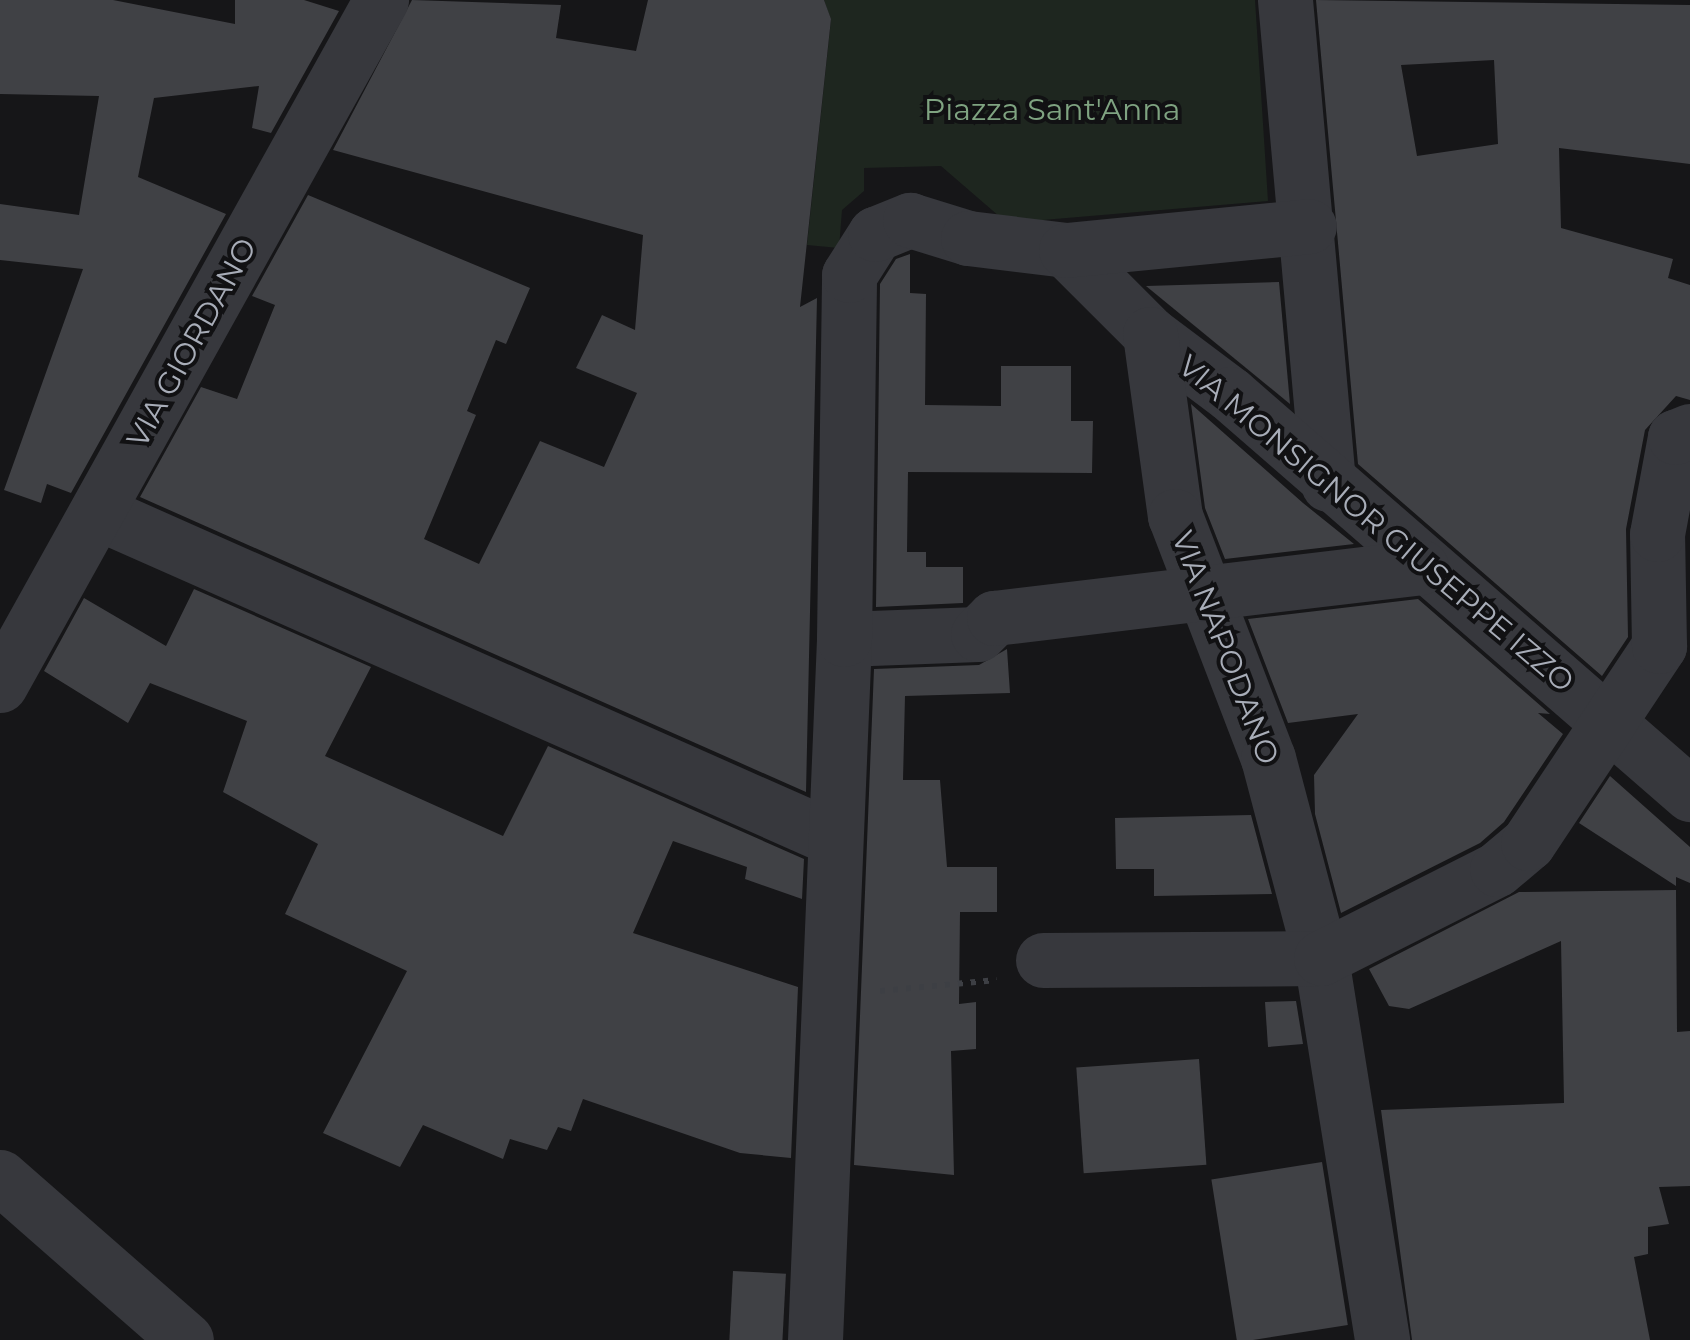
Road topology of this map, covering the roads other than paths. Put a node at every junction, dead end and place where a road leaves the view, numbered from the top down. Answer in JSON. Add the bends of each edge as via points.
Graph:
{"nodes":[{"id":1,"x":381,"y":0,"type":"edge"},
{"id":2,"x":1285,"y":0,"type":"edge"},
{"id":3,"x":1309,"y":226,"type":"junction"},
{"id":4,"x":1066,"y":250,"type":"junction"},
{"id":5,"x":1150,"y":334,"type":"junction"},
{"id":6,"x":1690,"y":431,"type":"edge"},
{"id":7,"x":1328,"y":484,"type":"junction"},
{"id":8,"x":96,"y":512,"type":"junction"},
{"id":9,"x":1421,"y":567,"type":"junction"},
{"id":10,"x":1203,"y":593,"type":"junction"},
{"id":11,"x":844,"y":638,"type":"junction"},
{"id":12,"x":0,"y":685,"type":"edge"},
{"id":13,"x":1613,"y":723,"type":"junction"},
{"id":14,"x":1690,"y":794,"type":"edge"},
{"id":15,"x":834,"y":838,"type":"junction"},
{"id":16,"x":1321,"y":958,"type":"junction"},
{"id":17,"x":1044,"y":960,"type":"road end"},
{"id":18,"x":0,"y":1178,"type":"edge"},
{"id":19,"x":186,"y":1340,"type":"edge"},
{"id":20,"x":815,"y":1340,"type":"edge"},
{"id":21,"x":1382,"y":1340,"type":"edge"}],
"edges":[{"from":1,"to":8,"type":"street","name":"VIA GIORDANO"},
{"from":2,"to":3,"type":"street"},
{"from":3,"to":4,"type":"street"},
{"from":3,"to":7,"type":"street"},
{"from":4,"to":5,"type":"street","name":"VIA MONSIGNOR GIUSEPPE IZZO"},
{"from":4,"to":11,"type":"street","via":[[968,238],[910,220],[875,234],[849,275]]},
{"from":5,"to":7,"type":"street","name":"VIA MONSIGNOR GIUSEPPE IZZO"},
{"from":5,"to":10,"type":"street","name":"VIA NAPODANO","via":[[1175,516]]},
{"from":6,"to":13,"type":"street","via":[[1676,436],[1657,534],[1659,646]]},
{"from":7,"to":9,"type":"street","name":"VIA MONSIGNOR GIUSEPPE IZZO"},
{"from":8,"to":12,"type":"street","name":"VIA GIORDANO"},
{"from":8,"to":15,"type":"street"},
{"from":9,"to":10,"type":"street"},
{"from":9,"to":13,"type":"street","name":"VIA MONSIGNOR GIUSEPPE IZZO"},
{"from":10,"to":11,"type":"street","via":[[994,618],[978,634]]},
{"from":10,"to":16,"type":"street","name":"VIA NAPODANO","via":[[1268,758]]},
{"from":11,"to":15,"type":"street"},
{"from":13,"to":14,"type":"street","name":"VIA MONSIGNOR GIUSEPPE IZZO"},
{"from":13,"to":16,"type":"street","via":[[1528,844],[1497,868]]},
{"from":15,"to":20,"type":"street"},
{"from":16,"to":17,"type":"street"},
{"from":16,"to":21,"type":"street","name":"VIA NAPODANO"},
{"from":18,"to":19,"type":"street"}]}
